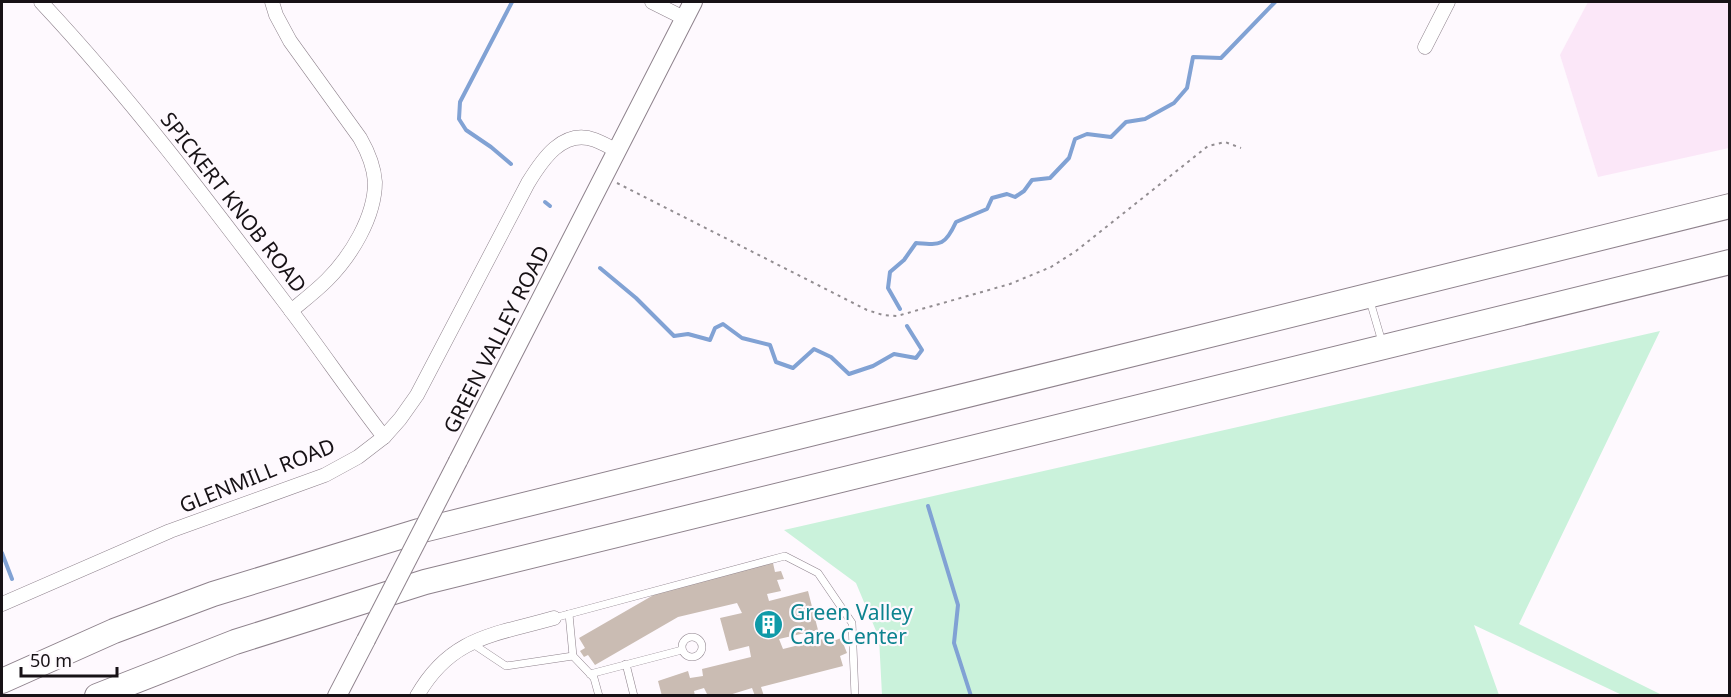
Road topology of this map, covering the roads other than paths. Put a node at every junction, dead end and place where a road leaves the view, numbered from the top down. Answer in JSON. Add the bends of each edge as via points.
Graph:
{"nodes":[{"id":1,"x":41,"y":2,"type":"edge"},
{"id":2,"x":272,"y":2,"type":"edge"},
{"id":3,"x":652,"y":2,"type":"edge"},
{"id":4,"x":693,"y":2,"type":"edge"},
{"id":5,"x":1448,"y":2,"type":"edge"},
{"id":6,"x":684,"y":18,"type":"junction"},
{"id":7,"x":1425,"y":46,"type":"dead end"},
{"id":8,"x":617,"y":151,"type":"junction"},
{"id":9,"x":1730,"y":206,"type":"edge"},
{"id":10,"x":1730,"y":262,"type":"edge"},
{"id":11,"x":1369,"y":295,"type":"junction"},
{"id":12,"x":291,"y":310,"type":"junction"},
{"id":13,"x":1384,"y":347,"type":"junction"},
{"id":14,"x":384,"y":437,"type":"junction"},
{"id":15,"x":2,"y":604,"type":"edge"},
{"id":16,"x":569,"y":614,"type":"junction"},
{"id":17,"x":554,"y":618,"type":"joint"},
{"id":18,"x":470,"y":643,"type":"junction"},
{"id":19,"x":682,"y":650,"type":"dead end"},
{"id":20,"x":573,"y":656,"type":"junction"},
{"id":21,"x":626,"y":664,"type":"junction"},
{"id":22,"x":590,"y":674,"type":"junction"},
{"id":23,"x":2,"y":681,"type":"edge"},
{"id":24,"x":97,"y":696,"type":"edge"},
{"id":25,"x":337,"y":696,"type":"edge"},
{"id":26,"x":417,"y":696,"type":"edge"},
{"id":27,"x":599,"y":696,"type":"edge"},
{"id":28,"x":634,"y":696,"type":"edge"},
{"id":29,"x":855,"y":696,"type":"edge"}],
"edges":[{"from":1,"to":12,"type":"street","name":"SPICKERT KNOB ROAD","via":[[173,155]]},
{"from":2,"to":12,"type":"street","via":[[290,41],[360,138],[375,180],[370,208],[351,249],[326,281]]},
{"from":3,"to":6,"type":"street"},
{"from":4,"to":6,"type":"street","name":"GREEN VALLEY ROAD"},
{"from":5,"to":7,"type":"street"},
{"from":6,"to":8,"type":"street","name":"GREEN VALLEY ROAD"},
{"from":8,"to":14,"type":"street","name":"GLENMILL ROAD","via":[[595,140],[579,138],[546,155],[417,395]]},
{"from":8,"to":25,"type":"street","name":"GREEN VALLEY ROAD","bridge":true},
{"from":9,"to":11,"type":"highway"},
{"from":10,"to":13,"type":"highway"},
{"from":11,"to":13,"type":"lane"},
{"from":11,"to":23,"type":"highway","via":[[419,531],[213,594],[114,631]]},
{"from":12,"to":14,"type":"street","name":"SPICKERT KNOB ROAD"},
{"from":13,"to":24,"type":"highway","via":[[425,582],[244,638]]},
{"from":14,"to":15,"type":"street","name":"GLENMILL ROAD","via":[[325,475],[149,540]]},
{"from":16,"to":17,"type":"lane"},
{"from":16,"to":20,"type":"lane"},
{"from":16,"to":29,"type":"lane","via":[[784,556],[818,573],[852,623]]},
{"from":17,"to":18,"type":"street"},
{"from":18,"to":20,"type":"lane","via":[[506,666]]},
{"from":18,"to":26,"type":"street","via":[[438,665]]},
{"from":19,"to":21,"type":"lane"},
{"from":20,"to":22,"type":"lane"},
{"from":21,"to":22,"type":"lane"},
{"from":21,"to":28,"type":"lane"},
{"from":22,"to":27,"type":"lane"}]}
